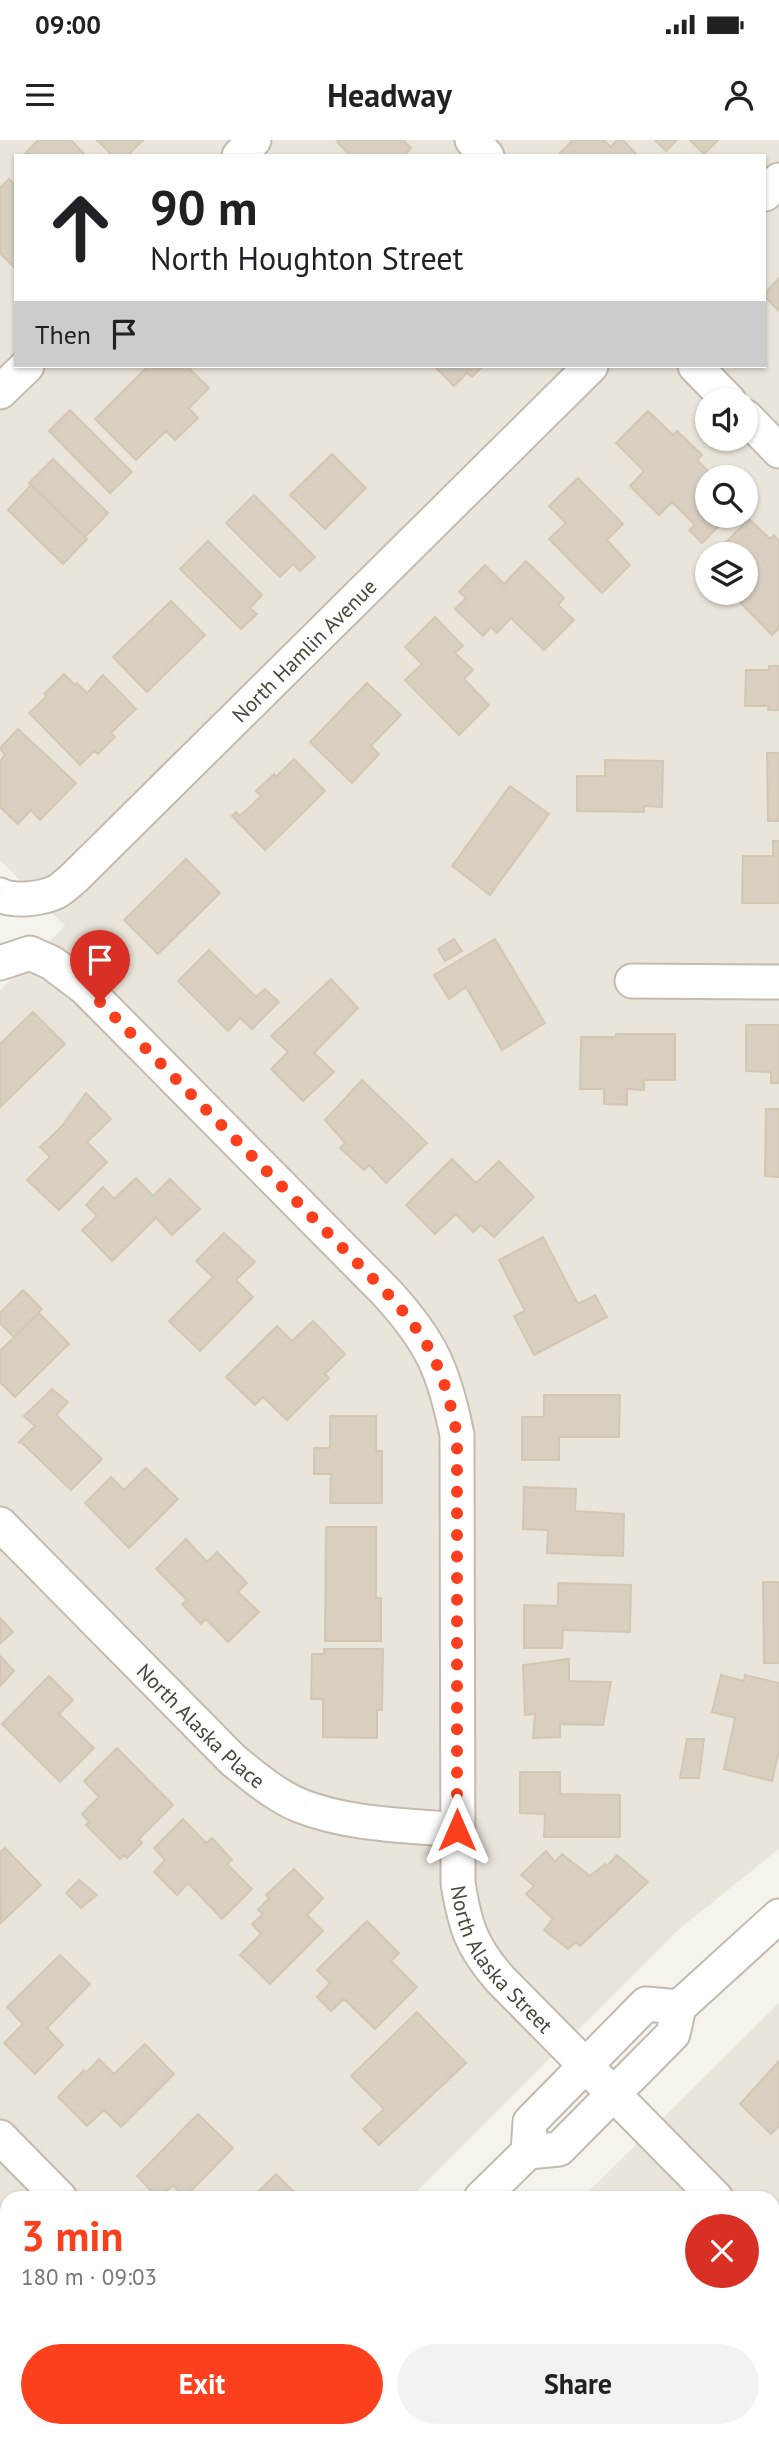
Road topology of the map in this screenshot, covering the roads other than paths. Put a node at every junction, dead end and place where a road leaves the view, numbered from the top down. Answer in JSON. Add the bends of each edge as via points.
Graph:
{"nodes":[{"id":1,"x":254,"y":140,"type":"edge"},
{"id":2,"x":472,"y":140,"type":"edge"},
{"id":3,"x":241,"y":154,"type":"edge"},
{"id":4,"x":485,"y":154,"type":"edge"},
{"id":5,"x":779,"y":180,"type":"edge"},
{"id":6,"x":766,"y":193,"type":"edge"},
{"id":7,"x":25,"y":368,"type":"edge"},
{"id":8,"x":589,"y":368,"type":"edge"},
{"id":9,"x":697,"y":368,"type":"edge"},
{"id":10,"x":716,"y":388,"type":"edge"},
{"id":11,"x":0,"y":393,"type":"edge"},
{"id":12,"x":758,"y":429,"type":"edge"},
{"id":13,"x":779,"y":451,"type":"edge"},
{"id":14,"x":0,"y":895,"type":"edge"},
{"id":15,"x":15,"y":958,"type":"edge"},
{"id":16,"x":632,"y":981,"type":"dead end"},
{"id":17,"x":779,"y":982,"type":"edge"},
{"id":18,"x":0,"y":1524,"type":"edge"},
{"id":19,"x":457,"y":1830,"type":"junction"},
{"id":20,"x":779,"y":1916,"type":"edge"},
{"id":21,"x":679,"y":2007,"type":"junction"},
{"id":22,"x":585,"y":2066,"type":"junction"},
{"id":23,"x":614,"y":2094,"type":"junction"},
{"id":24,"x":0,"y":2137,"type":"edge"},
{"id":25,"x":528,"y":2152,"type":"junction"},
{"id":26,"x":53,"y":2191,"type":"edge"},
{"id":27,"x":488,"y":2191,"type":"edge"},
{"id":28,"x":709,"y":2191,"type":"edge"}],
"edges":[{"from":1,"to":3,"type":"street"},
{"from":2,"to":4,"type":"street"},
{"from":5,"to":6,"type":"street"},
{"from":7,"to":11,"type":"street"},
{"from":8,"to":14,"type":"street","name":"North Hamlin Avenue","via":[[74,878],[43,895],[6,899]]},
{"from":9,"to":10,"type":"street"},
{"from":12,"to":13,"type":"street"},
{"from":15,"to":19,"type":"street","name":"North Alaska Street","via":[[52,963],[85,988],[386,1292],[437,1359],[457,1435]]},
{"from":16,"to":17,"type":"street"},
{"from":18,"to":19,"type":"street","name":"North Alaska Place","via":[[261,1783],[299,1805],[331,1816]]},
{"from":19,"to":22,"type":"street","name":"North Alaska Street","via":[[458,1883],[471,1939],[500,1979]]},
{"from":20,"to":21,"type":"street"},
{"from":21,"to":22,"type":"street","via":[[646,2004]]},
{"from":21,"to":23,"type":"street","via":[[673,2034]]},
{"from":22,"to":23,"type":"street","name":"North Alaska Street"},
{"from":22,"to":25,"type":"street","via":[[530,2122]]},
{"from":23,"to":25,"type":"street","via":[[559,2149]]},
{"from":23,"to":28,"type":"street","name":"North Alaska Street"},
{"from":24,"to":26,"type":"street"},
{"from":25,"to":27,"type":"street"}]}
